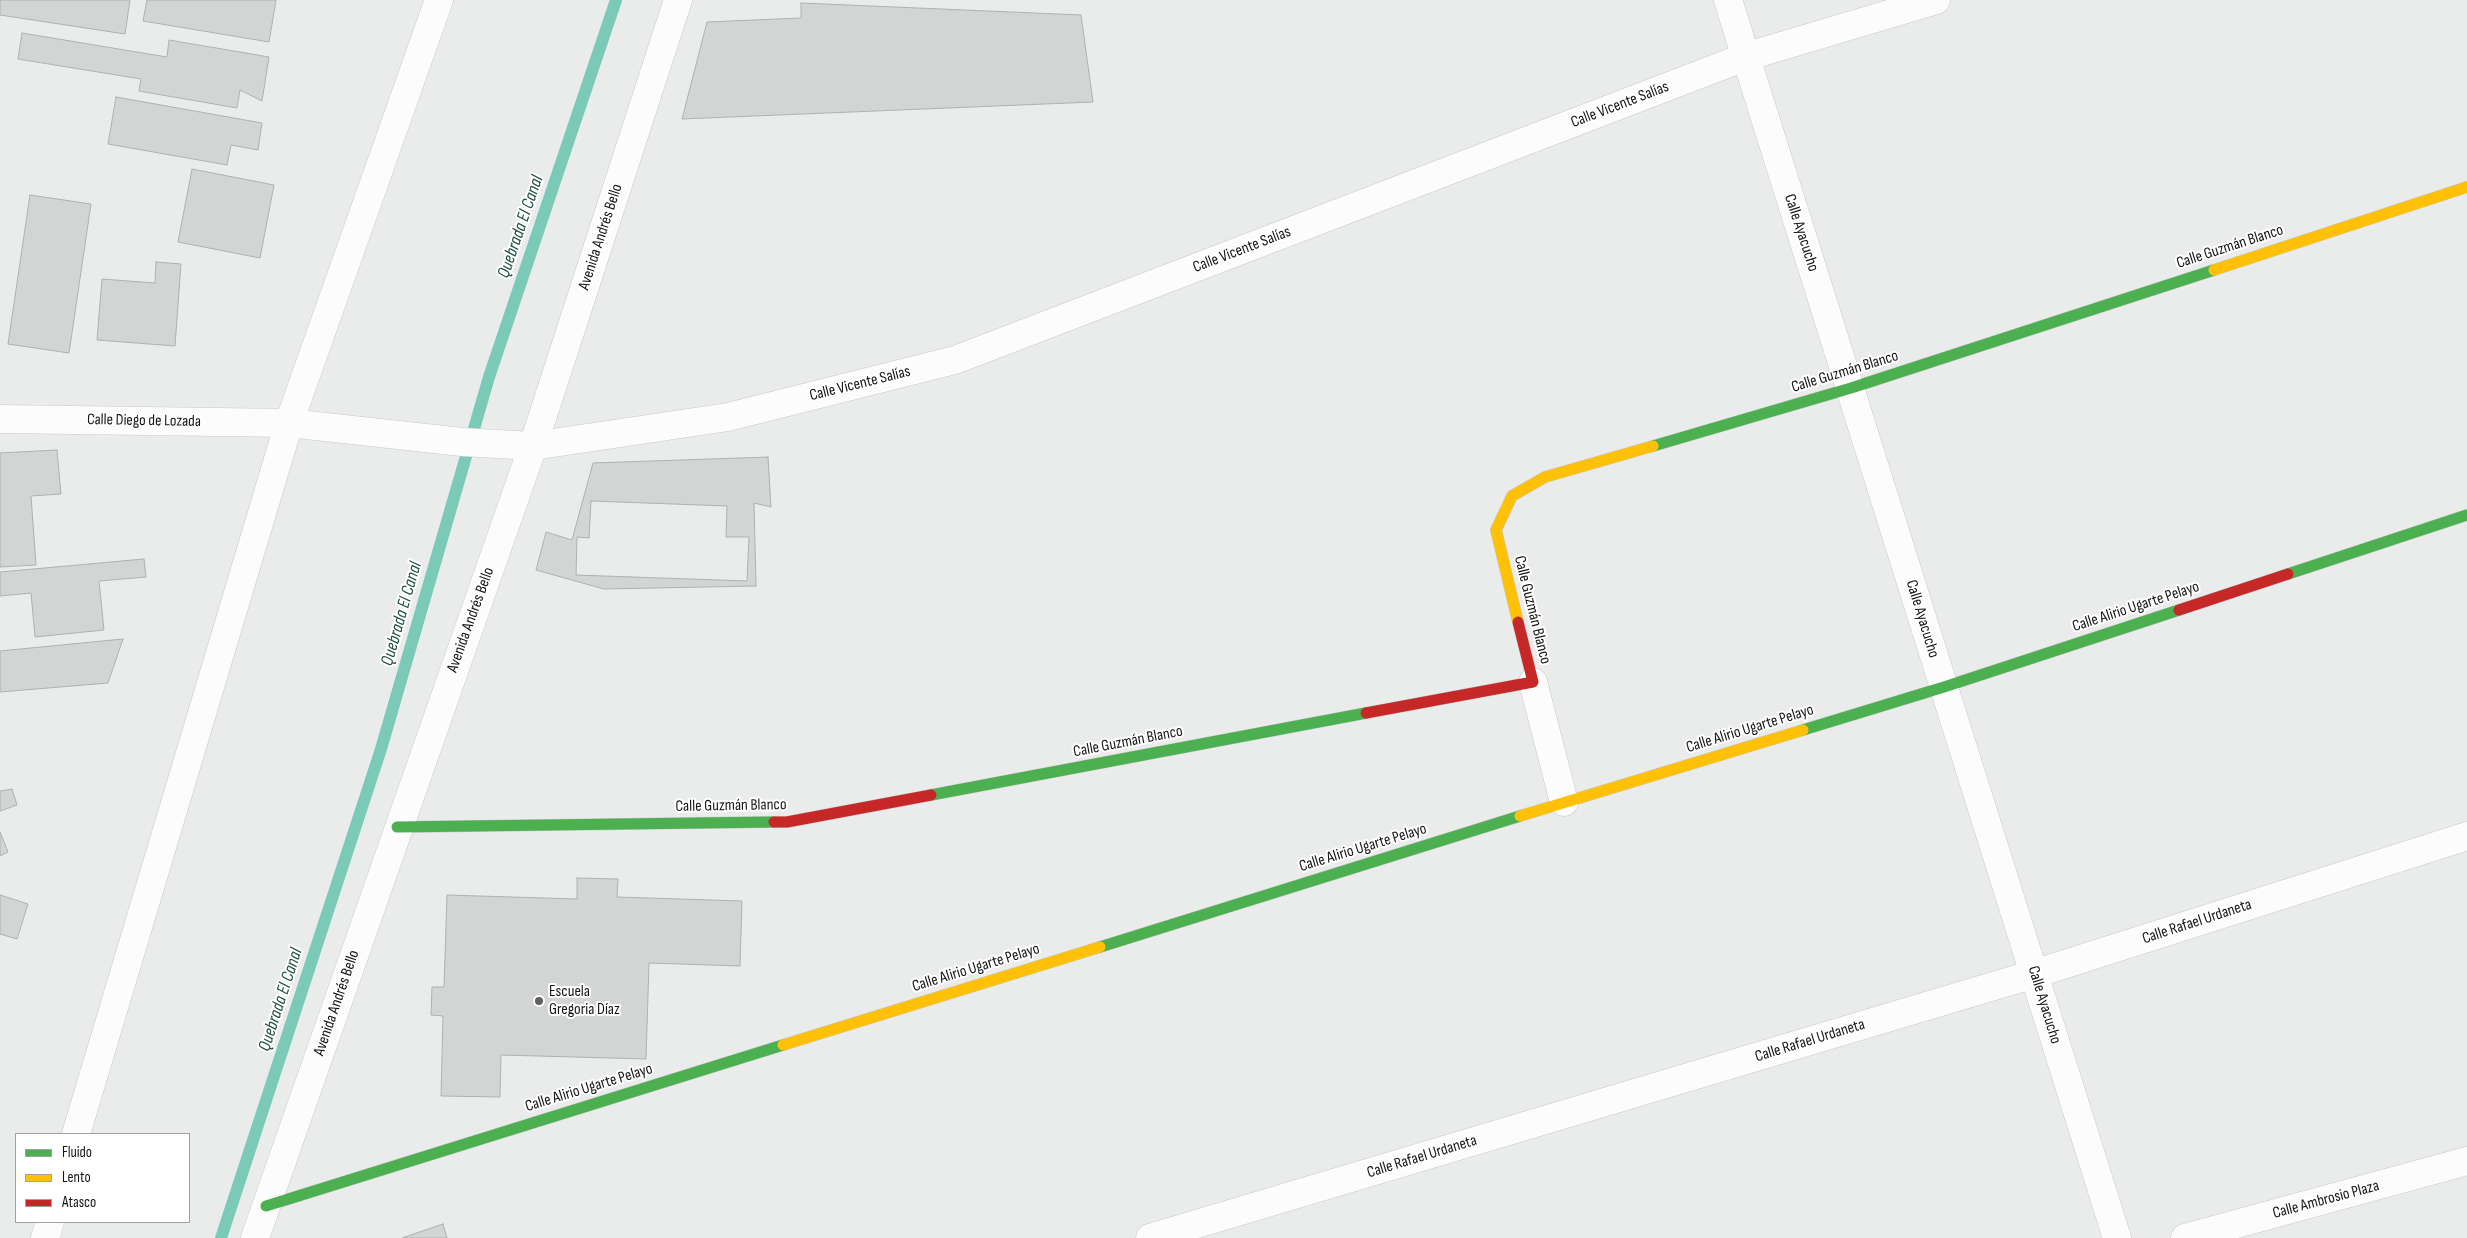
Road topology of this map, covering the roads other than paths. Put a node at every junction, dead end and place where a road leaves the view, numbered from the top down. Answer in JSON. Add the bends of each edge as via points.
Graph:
{"nodes":[{"id":1,"x":439,"y":0,"type":"edge"},
{"id":2,"x":678,"y":0,"type":"edge"},
{"id":3,"x":1728,"y":0,"type":"edge"},
{"id":4,"x":1936,"y":0,"type":"edge"},
{"id":5,"x":1745,"y":57,"type":"junction"},
{"id":6,"x":2467,"y":187,"type":"edge"},
{"id":7,"x":1851,"y":388,"type":"junction"},
{"id":8,"x":0,"y":419,"type":"edge"},
{"id":9,"x":288,"y":423,"type":"junction"},
{"id":10,"x":369,"y":431,"type":"joint"},
{"id":11,"x":533,"y":446,"type":"junction"},
{"id":12,"x":2467,"y":515,"type":"edge"},
{"id":13,"x":1533,"y":682,"type":"junction"},
{"id":14,"x":1944,"y":687,"type":"junction"},
{"id":15,"x":1564,"y":802,"type":"junction"},
{"id":16,"x":397,"y":828,"type":"junction"},
{"id":17,"x":2467,"y":836,"type":"edge"},
{"id":18,"x":2034,"y":974,"type":"junction"},
{"id":19,"x":76,"y":1133,"type":"edge"},
{"id":20,"x":2467,"y":1161,"type":"edge"},
{"id":21,"x":266,"y":1206,"type":"junction"},
{"id":22,"x":50,"y":1223,"type":"edge"},
{"id":23,"x":45,"y":1238,"type":"edge"},
{"id":24,"x":256,"y":1238,"type":"edge"},
{"id":25,"x":1150,"y":1238,"type":"edge"},
{"id":26,"x":2117,"y":1238,"type":"edge"},
{"id":27,"x":2185,"y":1238,"type":"edge"}],
"edges":[{"from":1,"to":9,"type":"street"},
{"from":2,"to":11,"type":"street","name":"Avenida Andrés Bello"},
{"from":3,"to":5,"type":"street","name":"Calle Ayacucho"},
{"from":4,"to":5,"type":"street","name":"Calle Vicente Salías"},
{"from":5,"to":7,"type":"street","name":"Calle Ayacucho"},
{"from":5,"to":11,"type":"street","name":"Calle Vicente Salías","via":[[956,360],[728,417]]},
{"from":6,"to":7,"type":"street","name":"Calle Guzmán Blanco"},
{"from":7,"to":13,"type":"street","name":"Calle Guzmán Blanco","via":[[1545,477],[1512,496],[1496,530]]},
{"from":7,"to":14,"type":"street","name":"Calle Ayacucho"},
{"from":8,"to":9,"type":"street","name":"Calle Diego de Lozada"},
{"from":9,"to":10,"type":"street","name":"Calle Diego de Lozada"},
{"from":9,"to":19,"type":"street"},
{"from":10,"to":11,"type":"street","name":"Calle Vicente Salías"},
{"from":11,"to":16,"type":"street","name":"Avenida Andrés Bello"},
{"from":12,"to":14,"type":"street","name":"Calle Alirio Ugarte Pelayo"},
{"from":13,"to":15,"type":"street"},
{"from":13,"to":16,"type":"street","name":"Calle Guzmán Blanco","via":[[788,822]]},
{"from":14,"to":15,"type":"street","name":"Calle Alirio Ugarte Pelayo"},
{"from":14,"to":18,"type":"street","name":"Calle Ayacucho"},
{"from":15,"to":21,"type":"street","name":"Calle Alirio Ugarte Pelayo"},
{"from":16,"to":21,"type":"street","name":"Avenida Andrés Bello"},
{"from":17,"to":18,"type":"street","name":"Calle Rafael Urdaneta"},
{"from":18,"to":25,"type":"street","name":"Calle Rafael Urdaneta"},
{"from":18,"to":26,"type":"street","name":"Calle Ayacucho"},
{"from":20,"to":27,"type":"street","name":"Calle Ambrosio Plaza"},
{"from":21,"to":24,"type":"street","name":"Avenida Andrés Bello"},
{"from":22,"to":23,"type":"street"}]}
